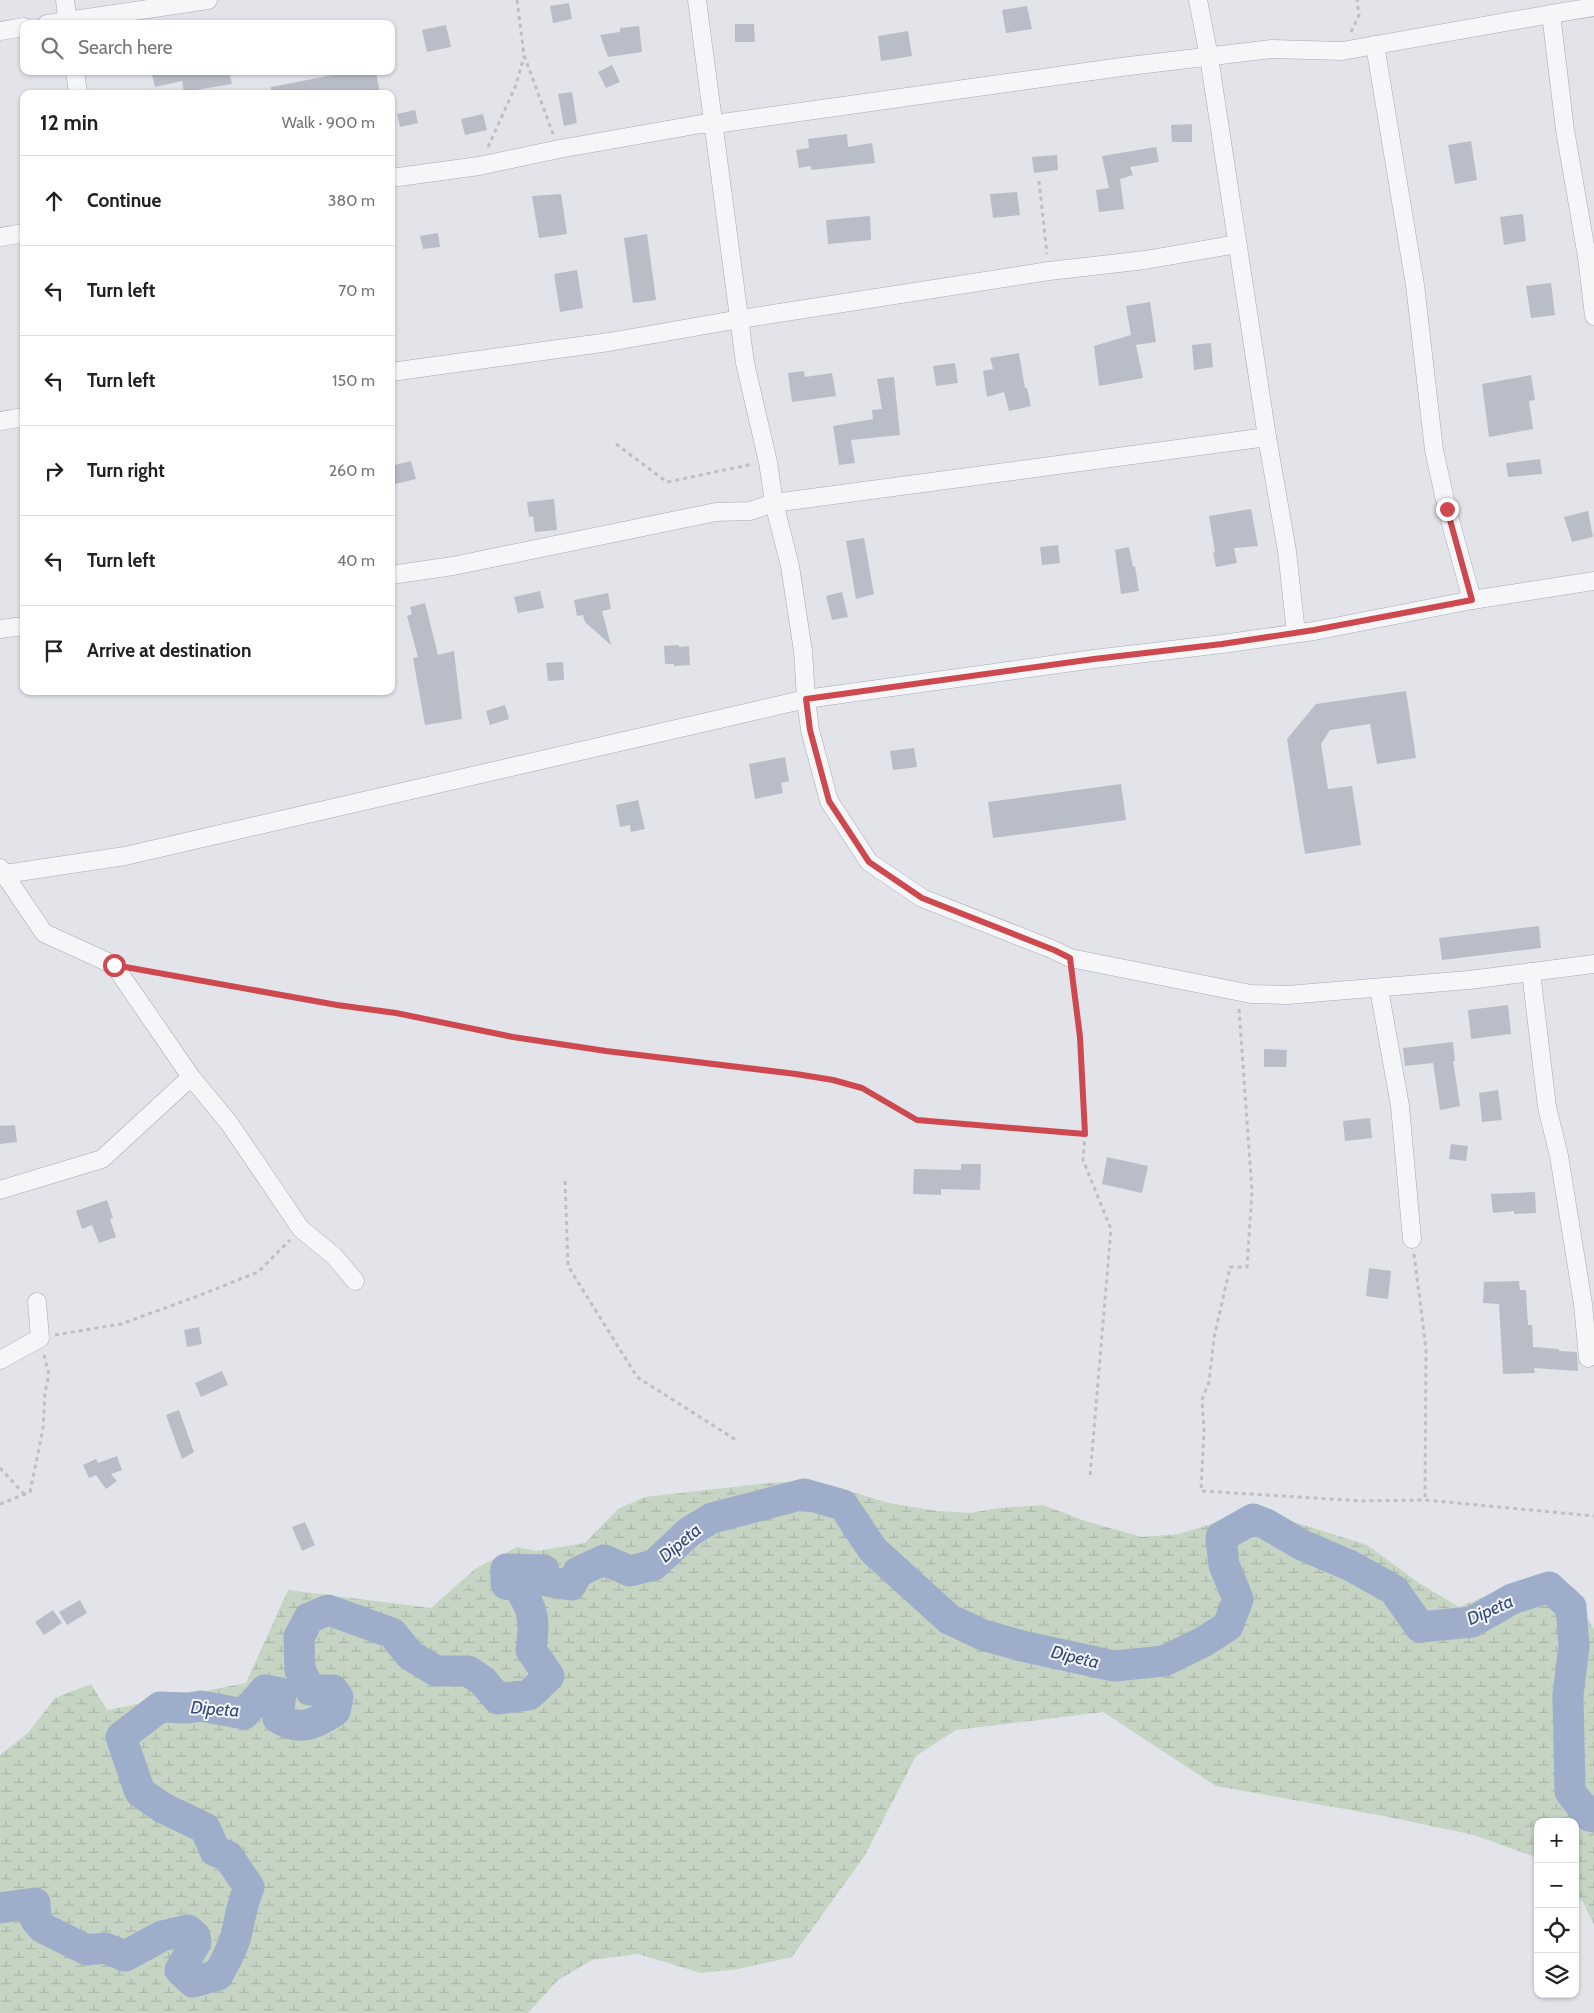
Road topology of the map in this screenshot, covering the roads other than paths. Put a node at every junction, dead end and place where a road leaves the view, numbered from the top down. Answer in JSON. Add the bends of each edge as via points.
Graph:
{"nodes":[{"id":1,"x":65,"y":0,"type":"edge"},
{"id":2,"x":208,"y":0,"type":"edge"},
{"id":3,"x":697,"y":0,"type":"edge"},
{"id":4,"x":1198,"y":0,"type":"edge"},
{"id":5,"x":1594,"y":7,"type":"edge"},
{"id":6,"x":1550,"y":14,"type":"junction"},
{"id":7,"x":68,"y":20,"type":"edge"},
{"id":8,"x":81,"y":20,"type":"edge"},
{"id":9,"x":20,"y":28,"type":"edge"},
{"id":10,"x":0,"y":31,"type":"edge"},
{"id":11,"x":1375,"y":45,"type":"junction"},
{"id":12,"x":1209,"y":57,"type":"junction"},
{"id":13,"x":76,"y":75,"type":"edge"},
{"id":14,"x":77,"y":90,"type":"edge"},
{"id":15,"x":715,"y":124,"type":"junction"},
{"id":16,"x":395,"y":177,"type":"edge"},
{"id":17,"x":20,"y":234,"type":"edge"},
{"id":18,"x":0,"y":237,"type":"edge"},
{"id":19,"x":1237,"y":244,"type":"junction"},
{"id":20,"x":1594,"y":316,"type":"edge"},
{"id":21,"x":740,"y":319,"type":"junction"},
{"id":22,"x":395,"y":371,"type":"edge"},
{"id":23,"x":20,"y":418,"type":"edge"},
{"id":24,"x":0,"y":421,"type":"edge"},
{"id":25,"x":1266,"y":437,"type":"junction"},
{"id":26,"x":774,"y":503,"type":"junction"},
{"id":27,"x":395,"y":574,"type":"edge"},
{"id":28,"x":1594,"y":580,"type":"edge"},
{"id":29,"x":1472,"y":600,"type":"junction"},
{"id":30,"x":20,"y":626,"type":"edge"},
{"id":31,"x":0,"y":629,"type":"edge"},
{"id":32,"x":1296,"y":633,"type":"junction"},
{"id":33,"x":806,"y":699,"type":"junction"},
{"id":34,"x":3,"y":871,"type":"edge"},
{"id":35,"x":1594,"y":964,"type":"edge"},
{"id":36,"x":1531,"y":972,"type":"junction"},
{"id":37,"x":1379,"y":989,"type":"junction"},
{"id":38,"x":191,"y":1076,"type":"junction"},
{"id":39,"x":0,"y":1190,"type":"edge"},
{"id":40,"x":1412,"y":1239,"type":"road end"},
{"id":41,"x":355,"y":1281,"type":"dead end"},
{"id":42,"x":37,"y":1302,"type":"dead end"},
{"id":43,"x":1588,"y":1358,"type":"dead end"},
{"id":44,"x":0,"y":1360,"type":"edge"}],
"edges":[{"from":1,"to":7,"type":"street"},
{"from":2,"to":8,"type":"street"},
{"from":3,"to":15,"type":"street"},
{"from":4,"to":12,"type":"street"},
{"from":5,"to":6,"type":"street"},
{"from":6,"to":11,"type":"street"},
{"from":6,"to":20,"type":"street"},
{"from":9,"to":10,"type":"street"},
{"from":11,"to":12,"type":"street","via":[[1342,51],[1272,49]]},
{"from":11,"to":29,"type":"street","via":[[1415,285],[1434,450]]},
{"from":12,"to":15,"type":"street","via":[[1121,66]]},
{"from":12,"to":19,"type":"street"},
{"from":13,"to":14,"type":"street"},
{"from":15,"to":16,"type":"street","via":[[559,149],[479,166]]},
{"from":15,"to":21,"type":"street"},
{"from":17,"to":18,"type":"street"},
{"from":19,"to":21,"type":"street"},
{"from":19,"to":25,"type":"street"},
{"from":21,"to":22,"type":"street","via":[[609,342]]},
{"from":21,"to":26,"type":"street","via":[[745,363]]},
{"from":23,"to":24,"type":"street"},
{"from":25,"to":26,"type":"street"},
{"from":25,"to":32,"type":"street","via":[[1287,551]]},
{"from":26,"to":27,"type":"street","via":[[750,511],[716,512],[453,566]]},
{"from":26,"to":33,"type":"street","via":[[790,566],[803,651]]},
{"from":28,"to":29,"type":"street"},
{"from":29,"to":32,"type":"street"},
{"from":30,"to":31,"type":"street"},
{"from":32,"to":33,"type":"street"},
{"from":33,"to":34,"type":"street","via":[[125,856]]},
{"from":33,"to":37,"type":"street","via":[[810,730],[829,801],[869,862],[922,898],[1070,958],[1250,994]]},
{"from":34,"to":38,"type":"street","via":[[44,933],[114,965]]},
{"from":35,"to":36,"type":"street"},
{"from":36,"to":37,"type":"street"},
{"from":36,"to":43,"type":"street","via":[[1548,1107],[1583,1304]]},
{"from":37,"to":40,"type":"street","via":[[1400,1106]]},
{"from":38,"to":39,"type":"street","via":[[102,1159]]},
{"from":38,"to":41,"type":"street","via":[[229,1123],[301,1229],[334,1256]]},
{"from":42,"to":44,"type":"street","via":[[40,1338]]}]}
